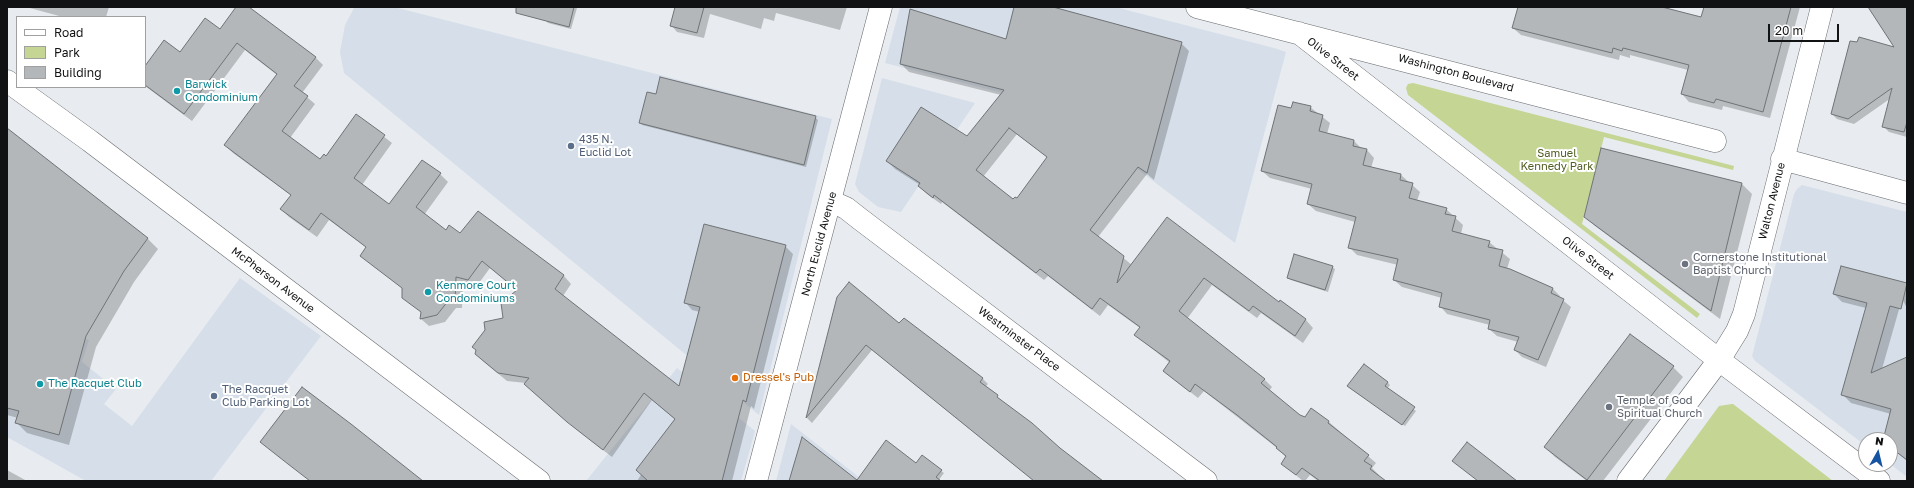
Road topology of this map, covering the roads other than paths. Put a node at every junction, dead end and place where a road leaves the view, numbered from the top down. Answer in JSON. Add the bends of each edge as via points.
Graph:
{"nodes":[{"id":1,"x":881,"y":7,"type":"edge"},
{"id":2,"x":1197,"y":7,"type":"edge"},
{"id":3,"x":1822,"y":7,"type":"edge"},
{"id":4,"x":1300,"y":33,"type":"junction"},
{"id":5,"x":7,"y":81,"type":"edge"},
{"id":6,"x":16,"y":88,"type":"edge"},
{"id":7,"x":17,"y":88,"type":"edge"},
{"id":8,"x":1715,"y":140,"type":"dead end"},
{"id":9,"x":1782,"y":159,"type":"junction"},
{"id":10,"x":1907,"y":193,"type":"edge"},
{"id":11,"x":830,"y":201,"type":"junction"},
{"id":12,"x":1719,"y":360,"type":"junction"},
{"id":13,"x":539,"y":481,"type":"edge"},
{"id":14,"x":756,"y":481,"type":"edge"},
{"id":15,"x":1206,"y":481,"type":"edge"},
{"id":16,"x":1628,"y":481,"type":"edge"},
{"id":17,"x":1879,"y":481,"type":"edge"}],
"edges":[{"from":1,"to":11,"type":"street","name":"North Euclid Avenue"},
{"from":2,"to":4,"type":"street","name":"Washington Boulevard"},
{"from":3,"to":9,"type":"street","name":"Walton Avenue"},
{"from":4,"to":8,"type":"street","name":"Washington Boulevard"},
{"from":4,"to":12,"type":"street","name":"Olive Street"},
{"from":5,"to":6,"type":"street","name":"McPherson Avenue"},
{"from":7,"to":13,"type":"street","name":"McPherson Avenue"},
{"from":9,"to":10,"type":"street"},
{"from":9,"to":12,"type":"street","name":"Walton Avenue","via":[[1744,314]]},
{"from":11,"to":14,"type":"street","name":"North Euclid Avenue"},
{"from":11,"to":15,"type":"street","name":"Westminster Place","via":[[846,208]]},
{"from":12,"to":16,"type":"street","name":"Walton Avenue"},
{"from":12,"to":17,"type":"street","name":"Olive Street"}]}
